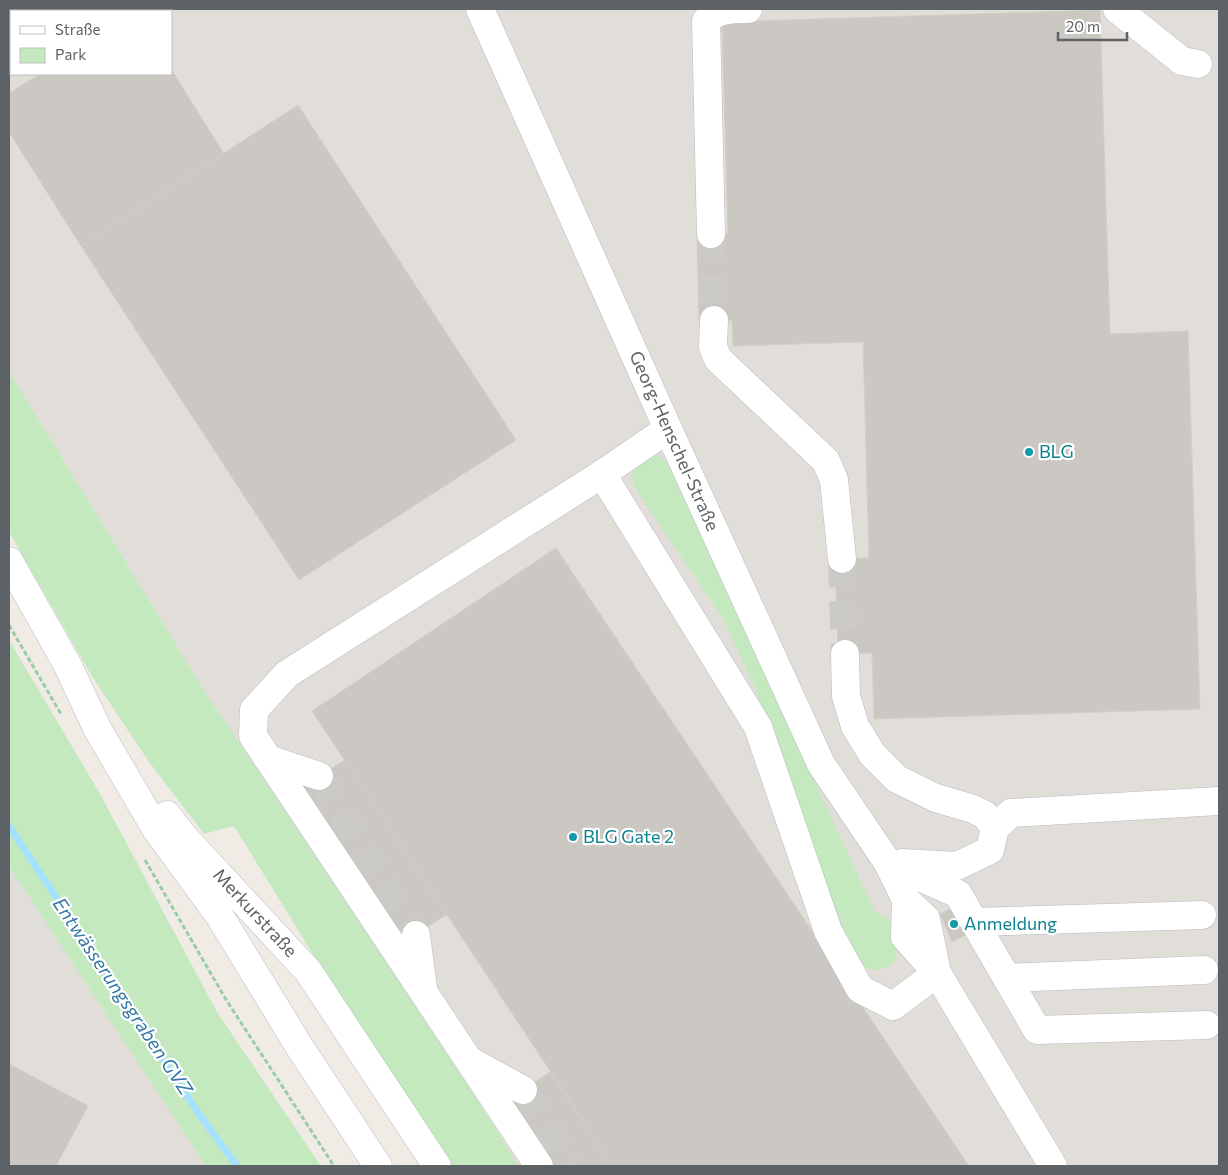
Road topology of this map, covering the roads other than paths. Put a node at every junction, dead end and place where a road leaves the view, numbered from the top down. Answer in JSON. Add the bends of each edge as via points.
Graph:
{"nodes":[{"id":1,"x":480,"y":9,"type":"edge"},
{"id":2,"x":748,"y":9,"type":"edge"},
{"id":3,"x":1117,"y":9,"type":"edge"},
{"id":4,"x":1198,"y":64,"type":"dead end"},
{"id":5,"x":710,"y":234,"type":"tunnel mouth"},
{"id":6,"x":714,"y":320,"type":"tunnel mouth"},
{"id":7,"x":668,"y":429,"type":"junction"},
{"id":8,"x":602,"y":474,"type":"junction"},
{"id":9,"x":842,"y":559,"type":"tunnel mouth"},
{"id":10,"x":9,"y":560,"type":"edge"},
{"id":11,"x":845,"y":654,"type":"tunnel mouth"},
{"id":12,"x":67,"y":664,"type":"junction"},
{"id":13,"x":268,"y":758,"type":"junction"},
{"id":14,"x":319,"y":776,"type":"tunnel mouth"},
{"id":15,"x":1219,"y":802,"type":"edge"},
{"id":16,"x":995,"y":828,"type":"junction"},
{"id":17,"x":888,"y":863,"type":"junction"},
{"id":18,"x":1202,"y":915,"type":"dead end"},
{"id":19,"x":974,"y":922,"type":"junction"},
{"id":20,"x":416,"y":935,"type":"tunnel mouth"},
{"id":21,"x":1204,"y":970,"type":"dead end"},
{"id":22,"x":937,"y":973,"type":"junction"},
{"id":23,"x":1007,"y":978,"type":"junction"},
{"id":24,"x":424,"y":994,"type":"junction"},
{"id":25,"x":1207,"y":1025,"type":"dead end"},
{"id":26,"x":468,"y":1060,"type":"junction"},
{"id":27,"x":523,"y":1090,"type":"tunnel mouth"},
{"id":28,"x":378,"y":1166,"type":"edge"},
{"id":29,"x":437,"y":1166,"type":"edge"},
{"id":30,"x":539,"y":1166,"type":"edge"},
{"id":31,"x":1053,"y":1166,"type":"edge"}],
"edges":[{"from":1,"to":7,"type":"street","name":"Georg-Henschel-Straße"},
{"from":2,"to":5,"type":"street","via":[[713,13],[706,21]]},
{"from":3,"to":4,"type":"street","via":[[1182,61]]},
{"from":6,"to":9,"type":"street","via":[[713,347],[718,359],[826,461],[834,480]]},
{"from":7,"to":8,"type":"street"},
{"from":7,"to":17,"type":"street","name":"Georg-Henschel-Straße","via":[[821,764]]},
{"from":8,"to":13,"type":"street","via":[[287,674],[254,710],[253,736]]},
{"from":8,"to":22,"type":"street","via":[[758,727],[828,932],[860,989],[893,1006]]},
{"from":10,"to":12,"type":"street","name":"Merkurstraße"},
{"from":11,"to":16,"type":"street","via":[[846,696],[855,726],[872,754],[897,779],[936,798],[986,815]]},
{"from":12,"to":28,"type":"street","name":"Merkurstraße","via":[[98,730],[156,829],[219,915],[299,1046]]},
{"from":12,"to":29,"type":"street","name":"Merkurstraße","via":[[110,723],[149,791],[184,837],[308,971]]},
{"from":13,"to":14,"type":"street"},
{"from":13,"to":24,"type":"street"},
{"from":15,"to":16,"type":"street","via":[[1011,813]]},
{"from":16,"to":17,"type":"street","via":[[990,850],[957,866]]},
{"from":17,"to":19,"type":"street","via":[[958,894]]},
{"from":17,"to":22,"type":"street","name":"Georg-Henschel-Straße","via":[[906,900],[905,937]]},
{"from":18,"to":19,"type":"street"},
{"from":19,"to":23,"type":"street"},
{"from":20,"to":24,"type":"street"},
{"from":21,"to":23,"type":"street"},
{"from":22,"to":31,"type":"street"},
{"from":23,"to":25,"type":"street","via":[[1037,1030]]},
{"from":24,"to":26,"type":"street"},
{"from":26,"to":27,"type":"street"},
{"from":26,"to":30,"type":"street"}]}
